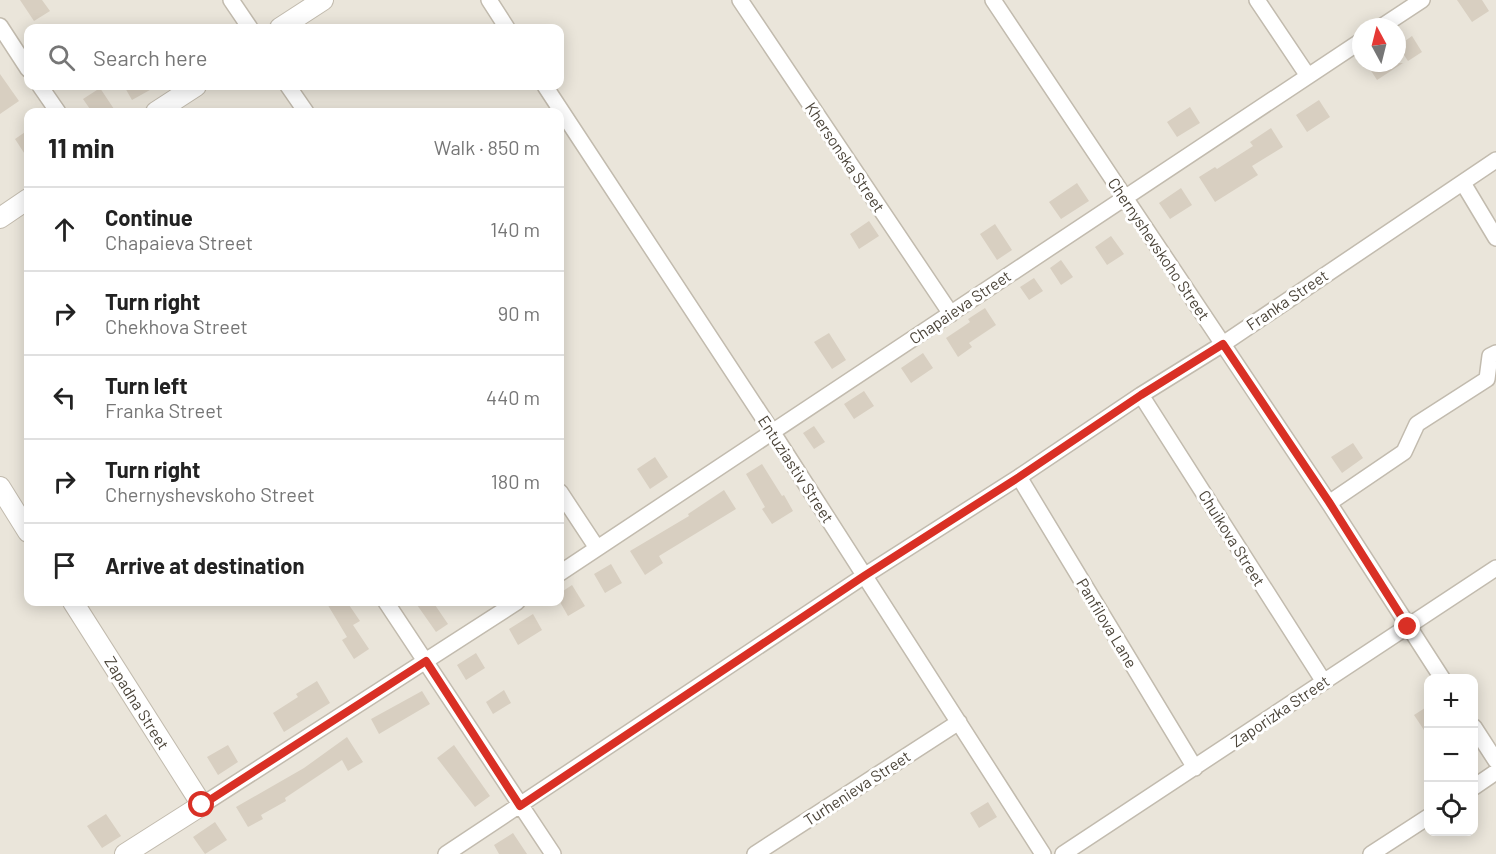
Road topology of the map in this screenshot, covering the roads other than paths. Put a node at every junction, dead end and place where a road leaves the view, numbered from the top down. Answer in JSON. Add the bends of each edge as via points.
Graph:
{"nodes":[{"id":1,"x":231,"y":0,"type":"edge"},
{"id":2,"x":323,"y":0,"type":"edge"},
{"id":3,"x":489,"y":0,"type":"edge"},
{"id":4,"x":740,"y":0,"type":"edge"},
{"id":5,"x":993,"y":0,"type":"edge"},
{"id":6,"x":1257,"y":0,"type":"edge"},
{"id":7,"x":1422,"y":0,"type":"edge"},
{"id":8,"x":1395,"y":18,"type":"edge"},
{"id":9,"x":247,"y":24,"type":"edge"},
{"id":10,"x":286,"y":24,"type":"edge"},
{"id":11,"x":504,"y":24,"type":"edge"},
{"id":12,"x":0,"y":26,"type":"edge"},
{"id":13,"x":1352,"y":46,"type":"edge"},
{"id":14,"x":24,"y":63,"type":"edge"},
{"id":15,"x":1308,"y":76,"type":"junction"},
{"id":16,"x":43,"y":90,"type":"edge"},
{"id":17,"x":190,"y":90,"type":"edge"},
{"id":18,"x":291,"y":90,"type":"edge"},
{"id":19,"x":548,"y":90,"type":"edge"},
{"id":20,"x":55,"y":108,"type":"edge"},
{"id":21,"x":162,"y":108,"type":"edge"},
{"id":22,"x":303,"y":108,"type":"edge"},
{"id":23,"x":559,"y":108,"type":"edge"},
{"id":24,"x":564,"y":115,"type":"edge"},
{"id":25,"x":1496,"y":160,"type":"edge"},
{"id":26,"x":1463,"y":183,"type":"junction"},
{"id":27,"x":1123,"y":197,"type":"junction"},
{"id":28,"x":24,"y":202,"type":"edge"},
{"id":29,"x":0,"y":218,"type":"edge"},
{"id":30,"x":1496,"y":238,"type":"edge"},
{"id":31,"x":951,"y":314,"type":"junction"},
{"id":32,"x":1223,"y":344,"type":"junction"},
{"id":33,"x":1496,"y":353,"type":"edge"},
{"id":34,"x":1141,"y":395,"type":"junction"},
{"id":35,"x":773,"y":433,"type":"junction"},
{"id":36,"x":1019,"y":477,"type":"junction"},
{"id":37,"x":0,"y":487,"type":"edge"},
{"id":38,"x":564,"y":498,"type":"edge"},
{"id":39,"x":1329,"y":502,"type":"junction"},
{"id":40,"x":24,"y":526,"type":"edge"},
{"id":41,"x":597,"y":548,"type":"junction"},
{"id":42,"x":1496,"y":568,"type":"edge"},
{"id":43,"x":564,"y":570,"type":"edge"},
{"id":44,"x":864,"y":576,"type":"junction"},
{"id":45,"x":76,"y":606,"type":"edge"},
{"id":46,"x":389,"y":606,"type":"edge"},
{"id":47,"x":511,"y":606,"type":"edge"},
{"id":48,"x":1408,"y":627,"type":"junction"},
{"id":49,"x":426,"y":661,"type":"junction"},
{"id":50,"x":1439,"y":674,"type":"edge"},
{"id":51,"x":1324,"y":682,"type":"junction"},
{"id":52,"x":959,"y":722,"type":"junction"},
{"id":53,"x":1474,"y":728,"type":"edge"},
{"id":54,"x":1496,"y":761,"type":"edge"},
{"id":55,"x":1195,"y":768,"type":"junction"},
{"id":56,"x":1496,"y":772,"type":"edge"},
{"id":57,"x":1478,"y":784,"type":"edge"},
{"id":58,"x":202,"y":805,"type":"junction"},
{"id":59,"x":520,"y":806,"type":"junction"},
{"id":60,"x":1424,"y":820,"type":"edge"},
{"id":61,"x":125,"y":854,"type":"edge"},
{"id":62,"x":446,"y":854,"type":"edge"},
{"id":63,"x":552,"y":854,"type":"edge"},
{"id":64,"x":755,"y":854,"type":"edge"},
{"id":65,"x":1043,"y":854,"type":"edge"},
{"id":66,"x":1063,"y":854,"type":"edge"},
{"id":67,"x":1371,"y":854,"type":"edge"}],
"edges":[{"from":1,"to":9,"type":"street"},
{"from":2,"to":10,"type":"street"},
{"from":3,"to":11,"type":"street"},
{"from":4,"to":31,"type":"street","name":"Khersonska Street"},
{"from":5,"to":27,"type":"street","name":"Chernyshevskoho Street"},
{"from":6,"to":15,"type":"street"},
{"from":7,"to":8,"type":"street"},
{"from":12,"to":14,"type":"street"},
{"from":13,"to":15,"type":"street","name":"Chapaieva Street"},
{"from":15,"to":27,"type":"street","name":"Chapaieva Street"},
{"from":16,"to":20,"type":"street"},
{"from":17,"to":21,"type":"street"},
{"from":18,"to":22,"type":"street"},
{"from":19,"to":23,"type":"street","name":"Entuziastiv Street"},
{"from":24,"to":35,"type":"street","name":"Entuziastiv Street"},
{"from":25,"to":26,"type":"street","name":"Franka Street"},
{"from":26,"to":30,"type":"street"},
{"from":26,"to":32,"type":"street","name":"Franka Street"},
{"from":27,"to":31,"type":"street","name":"Chapaieva Street"},
{"from":27,"to":32,"type":"street","name":"Chernyshevskoho Street"},
{"from":28,"to":29,"type":"street"},
{"from":31,"to":35,"type":"street","name":"Chapaieva Street"},
{"from":32,"to":34,"type":"street","name":"Franka Street"},
{"from":32,"to":39,"type":"street","name":"Chernyshevskoho Street"},
{"from":33,"to":39,"type":"street","via":[[1490,356],[1487,379],[1417,424],[1404,452]]},
{"from":34,"to":36,"type":"street","name":"Franka Street"},
{"from":34,"to":51,"type":"street","name":"Chuikova Street"},
{"from":35,"to":41,"type":"street","name":"Chapaieva Street"},
{"from":35,"to":44,"type":"street","name":"Entuziastiv Street"},
{"from":36,"to":44,"type":"street","name":"Franka Street"},
{"from":36,"to":55,"type":"street","name":"Panfilova Lane"},
{"from":37,"to":40,"type":"street"},
{"from":38,"to":41,"type":"street"},
{"from":39,"to":48,"type":"street","name":"Chernyshevskoho Street"},
{"from":41,"to":43,"type":"street","name":"Chapaieva Street"},
{"from":42,"to":48,"type":"street","name":"Zaporizka Street"},
{"from":44,"to":52,"type":"street","name":"Entuziastiv Street"},
{"from":44,"to":59,"type":"street","name":"Franka Street"},
{"from":45,"to":58,"type":"street","name":"Zapadna Street"},
{"from":46,"to":49,"type":"street"},
{"from":47,"to":49,"type":"street"},
{"from":48,"to":50,"type":"street","name":"Chernyshevskoho Street"},
{"from":48,"to":51,"type":"street","name":"Zaporizka Street"},
{"from":49,"to":58,"type":"street"},
{"from":49,"to":59,"type":"street"},
{"from":51,"to":55,"type":"street","name":"Zaporizka Street"},
{"from":52,"to":64,"type":"street","name":"Turhenieva Street"},
{"from":52,"to":65,"type":"street","name":"Entuziastiv Street"},
{"from":53,"to":54,"type":"street"},
{"from":55,"to":66,"type":"street","name":"Zaporizka Street"},
{"from":56,"to":57,"type":"street"},
{"from":58,"to":61,"type":"street"},
{"from":59,"to":62,"type":"street","name":"Franka Street"},
{"from":59,"to":63,"type":"street"},
{"from":60,"to":67,"type":"street"}]}
